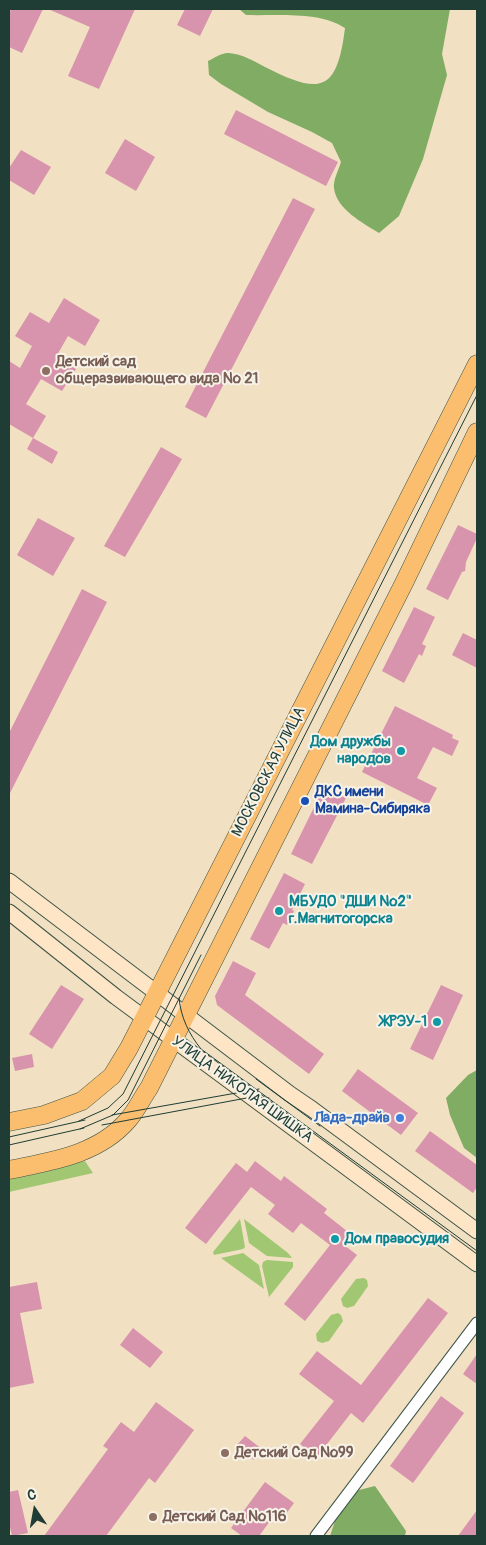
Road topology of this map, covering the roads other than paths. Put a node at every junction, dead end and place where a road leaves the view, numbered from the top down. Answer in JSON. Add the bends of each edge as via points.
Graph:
{"nodes":[{"id":1,"x":477,"y":364,"type":"edge"},
{"id":2,"x":477,"y":432,"type":"edge"},
{"id":3,"x":9,"y":881,"type":"edge"},
{"id":4,"x":9,"y":912,"type":"edge"},
{"id":5,"x":156,"y":994,"type":"junction"},
{"id":6,"x":185,"y":1016,"type":"junction"},
{"id":7,"x":144,"y":1017,"type":"junction"},
{"id":8,"x":173,"y":1039,"type":"junction"},
{"id":9,"x":9,"y":1122,"type":"edge"},
{"id":10,"x":9,"y":1170,"type":"edge"},
{"id":11,"x":477,"y":1231,"type":"edge"},
{"id":12,"x":477,"y":1264,"type":"edge"},
{"id":13,"x":477,"y":1323,"type":"edge"},
{"id":14,"x":316,"y":1536,"type":"edge"}],
"edges":[{"from":1,"to":5,"type":"main road","name":"МОСКОВСКАЯ УЛИЦА"},
{"from":2,"to":6,"type":"main road"},
{"from":3,"to":5,"type":"main road","name":"УЛИЦА НИКОЛАЯ ШИШКА"},
{"from":4,"to":7,"type":"main road","name":"УЛИЦА НИКОЛАЯ ШИШКА"},
{"from":5,"to":6,"type":"main road","name":"УЛИЦА НИКОЛАЯ ШИШКА"},
{"from":5,"to":7,"type":"main road","name":"МОСКОВСКАЯ УЛИЦА"},
{"from":6,"to":8,"type":"main road"},
{"from":6,"to":11,"type":"main road","name":"УЛИЦА НИКОЛАЯ ШИШКА"},
{"from":7,"to":8,"type":"main road","name":"УЛИЦА НИКОЛАЯ ШИШКА"},
{"from":7,"to":9,"type":"main road","name":"МОСКОВСКАЯ УЛИЦА","via":[[112,1076],[82,1101],[44,1115]]},
{"from":8,"to":10,"type":"main road","via":[[149,1088],[128,1120],[108,1138],[66,1157]]},
{"from":8,"to":12,"type":"main road","name":"УЛИЦА НИКОЛАЯ ШИШКА"},
{"from":13,"to":14,"type":"street"}]}
